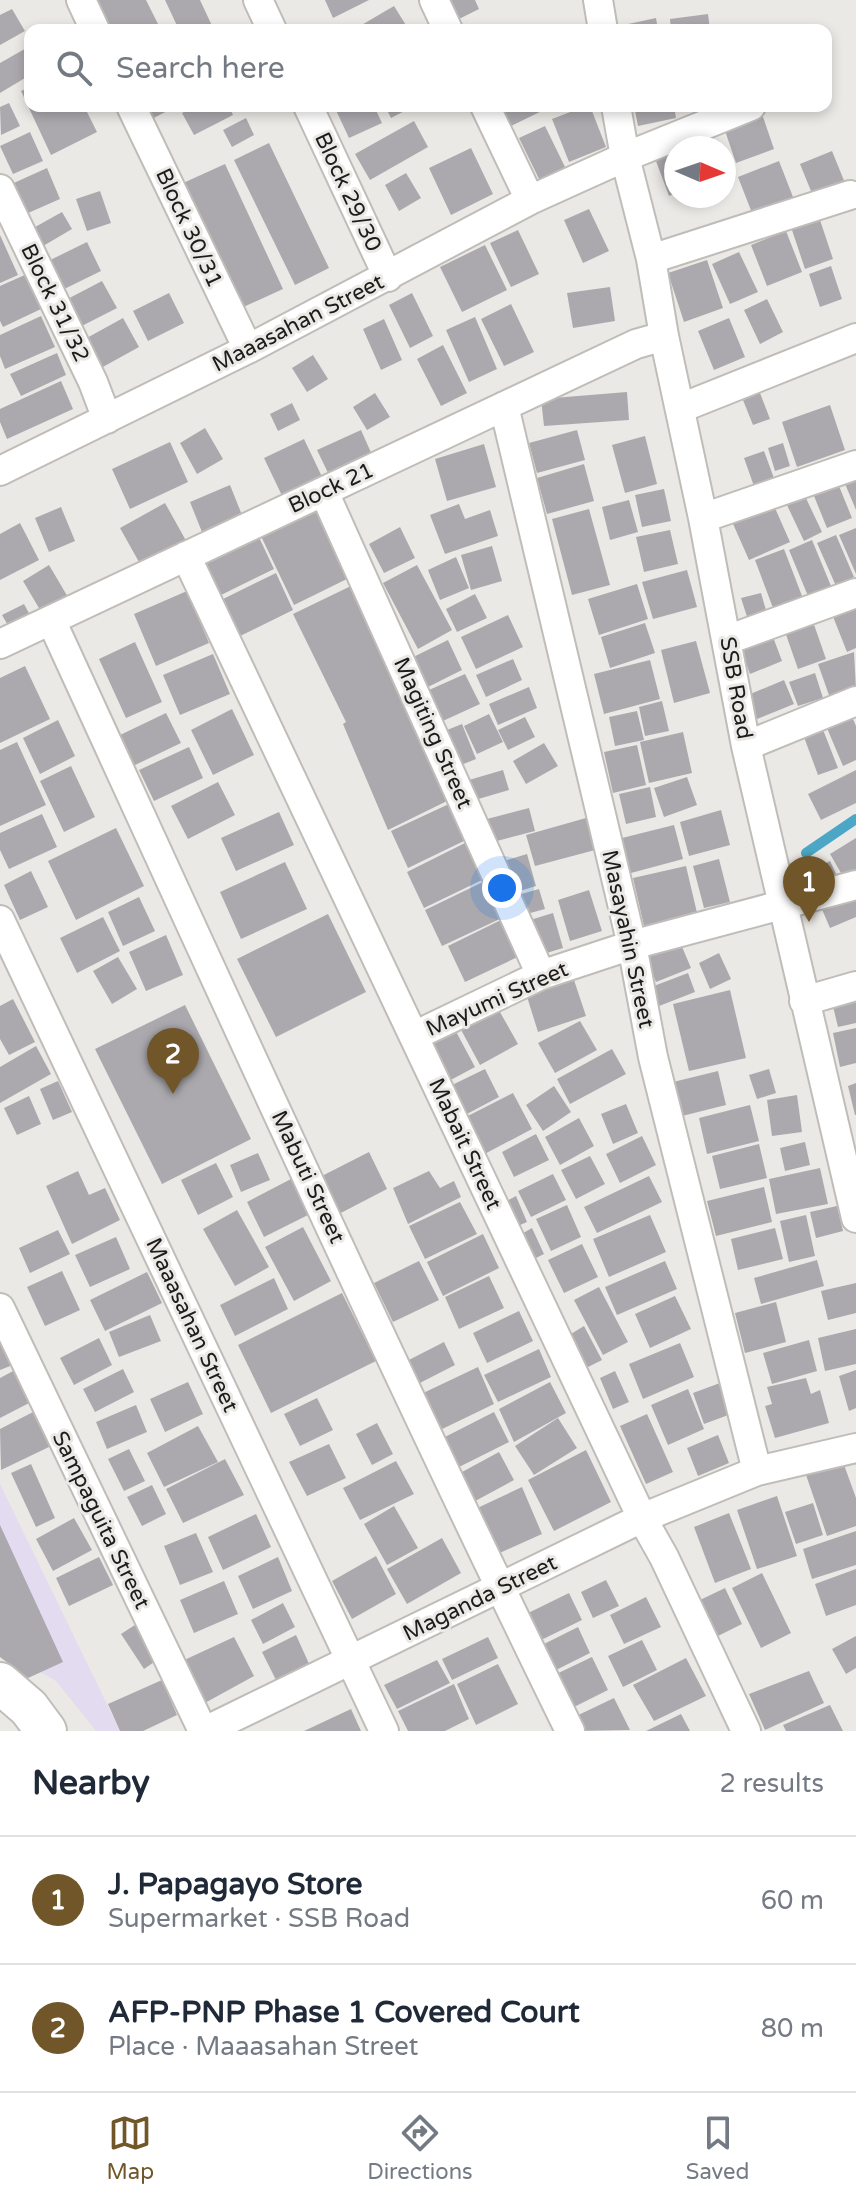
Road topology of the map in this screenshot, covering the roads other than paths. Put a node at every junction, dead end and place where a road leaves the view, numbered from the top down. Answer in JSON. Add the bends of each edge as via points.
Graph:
{"nodes":[{"id":1,"x":81,"y":0,"type":"edge"},
{"id":2,"x":258,"y":0,"type":"edge"},
{"id":3,"x":434,"y":0,"type":"edge"},
{"id":4,"x":598,"y":0,"type":"edge"},
{"id":5,"x":92,"y":24,"type":"edge"},
{"id":6,"x":269,"y":24,"type":"edge"},
{"id":7,"x":445,"y":24,"type":"edge"},
{"id":8,"x":602,"y":24,"type":"edge"},
{"id":9,"x":134,"y":112,"type":"edge"},
{"id":10,"x":311,"y":112,"type":"edge"},
{"id":11,"x":488,"y":112,"type":"edge"},
{"id":12,"x":617,"y":112,"type":"edge"},
{"id":13,"x":736,"y":112,"type":"edge"},
{"id":14,"x":625,"y":157,"type":"junction"},
{"id":15,"x":0,"y":189,"type":"edge"},
{"id":16,"x":850,"y":195,"type":"dead end"},
{"id":17,"x":530,"y":200,"type":"junction"},
{"id":18,"x":651,"y":259,"type":"junction"},
{"id":19,"x":388,"y":277,"type":"junction"},
{"id":20,"x":664,"y":336,"type":"junction"},
{"id":21,"x":856,"y":338,"type":"edge"},
{"id":22,"x":248,"y":349,"type":"junction"},
{"id":23,"x":504,"y":406,"type":"junction"},
{"id":24,"x":681,"y":408,"type":"junction"},
{"id":25,"x":107,"y":419,"type":"junction"},
{"id":26,"x":856,"y":465,"type":"edge"},
{"id":27,"x":0,"y":471,"type":"edge"},
{"id":28,"x":324,"y":492,"type":"junction"},
{"id":29,"x":703,"y":518,"type":"junction"},
{"id":30,"x":186,"y":556,"type":"junction"},
{"id":31,"x":856,"y":593,"type":"edge"},
{"id":32,"x":51,"y":620,"type":"junction"},
{"id":33,"x":727,"y":640,"type":"junction"},
{"id":34,"x":0,"y":644,"type":"edge"},
{"id":35,"x":856,"y":701,"type":"edge"},
{"id":36,"x":746,"y":746,"type":"junction"},
{"id":37,"x":856,"y":885,"type":"edge"},
{"id":38,"x":774,"y":908,"type":"junction"},
{"id":39,"x":0,"y":920,"type":"edge"},
{"id":40,"x":632,"y":945,"type":"junction"},
{"id":41,"x":541,"y":975,"type":"junction"},
{"id":42,"x":856,"y":986,"type":"edge"},
{"id":43,"x":804,"y":1001,"type":"junction"},
{"id":44,"x":414,"y":1036,"type":"junction"},
{"id":45,"x":856,"y":1218,"type":"edge"},
{"id":46,"x":0,"y":1308,"type":"edge"},
{"id":47,"x":856,"y":1448,"type":"edge"},
{"id":48,"x":757,"y":1471,"type":"junction"},
{"id":49,"x":642,"y":1518,"type":"junction"},
{"id":50,"x":500,"y":1588,"type":"junction"},
{"id":51,"x":350,"y":1662,"type":"junction"},
{"id":52,"x":0,"y":1683,"type":"edge"},
{"id":53,"x":46,"y":1731,"type":"edge"},
{"id":54,"x":204,"y":1731,"type":"edge"},
{"id":55,"x":384,"y":1731,"type":"edge"},
{"id":56,"x":570,"y":1731,"type":"edge"},
{"id":57,"x":746,"y":1731,"type":"edge"}],
"edges":[{"from":1,"to":5,"type":"street"},
{"from":2,"to":6,"type":"street"},
{"from":3,"to":7,"type":"street"},
{"from":4,"to":8,"type":"street"},
{"from":9,"to":22,"type":"street","name":"Block 30/31"},
{"from":10,"to":19,"type":"street","name":"Block 29/30"},
{"from":11,"to":17,"type":"street"},
{"from":12,"to":14,"type":"street"},
{"from":13,"to":14,"type":"street"},
{"from":14,"to":17,"type":"street","name":"Maaasahan Street"},
{"from":14,"to":18,"type":"street","name":"SSB Road"},
{"from":15,"to":25,"type":"street","name":"Block 31/32"},
{"from":16,"to":18,"type":"street"},
{"from":17,"to":19,"type":"street","name":"Maaasahan Street"},
{"from":18,"to":20,"type":"street","name":"SSB Road"},
{"from":19,"to":22,"type":"street","name":"Maaasahan Street"},
{"from":20,"to":23,"type":"street","name":"Block 21"},
{"from":20,"to":24,"type":"street","name":"SSB Road"},
{"from":21,"to":24,"type":"street"},
{"from":22,"to":25,"type":"street","name":"Maaasahan Street"},
{"from":23,"to":28,"type":"street","name":"Block 21"},
{"from":23,"to":40,"type":"street","name":"Masayahin Street"},
{"from":24,"to":29,"type":"street","name":"SSB Road"},
{"from":25,"to":27,"type":"street","name":"Maaasahan Street"},
{"from":26,"to":29,"type":"street"},
{"from":28,"to":30,"type":"street","name":"Block 21"},
{"from":28,"to":41,"type":"street","name":"Magiting Street"},
{"from":29,"to":33,"type":"street","name":"SSB Road"},
{"from":30,"to":32,"type":"street","name":"Block 21"},
{"from":30,"to":44,"type":"street","name":"Mabait Street"},
{"from":31,"to":33,"type":"street"},
{"from":32,"to":34,"type":"street","name":"Block 21"},
{"from":32,"to":50,"type":"street","name":"Mabuti Street"},
{"from":33,"to":36,"type":"street","name":"SSB Road"},
{"from":35,"to":36,"type":"street"},
{"from":36,"to":38,"type":"street","name":"SSB Road"},
{"from":37,"to":38,"type":"street","name":"Mayumi Street"},
{"from":38,"to":40,"type":"street","name":"Mayumi Street"},
{"from":38,"to":43,"type":"street","name":"SSB Road"},
{"from":39,"to":51,"type":"street","name":"Maaasahan Street"},
{"from":40,"to":41,"type":"street","name":"Mayumi Street"},
{"from":40,"to":48,"type":"street","name":"Masayahin Street","via":[[653,1057]]},
{"from":41,"to":44,"type":"street","name":"Mayumi Street"},
{"from":42,"to":43,"type":"street"},
{"from":43,"to":45,"type":"street","name":"SSB Road"},
{"from":44,"to":49,"type":"street","name":"Mabait Street"},
{"from":46,"to":54,"type":"street","name":"Sampaguita Street"},
{"from":47,"to":48,"type":"street","name":"Maganda Street"},
{"from":48,"to":49,"type":"street","name":"Maganda Street"},
{"from":49,"to":50,"type":"street","name":"Maganda Street"},
{"from":49,"to":57,"type":"street","name":"Mabait Street"},
{"from":50,"to":51,"type":"street","name":"Maganda Street"},
{"from":50,"to":56,"type":"street","name":"Mabuti Street"},
{"from":51,"to":54,"type":"street","name":"Maganda Street"},
{"from":51,"to":55,"type":"street","name":"Maaasahan Street"},
{"from":52,"to":53,"type":"street"}]}
